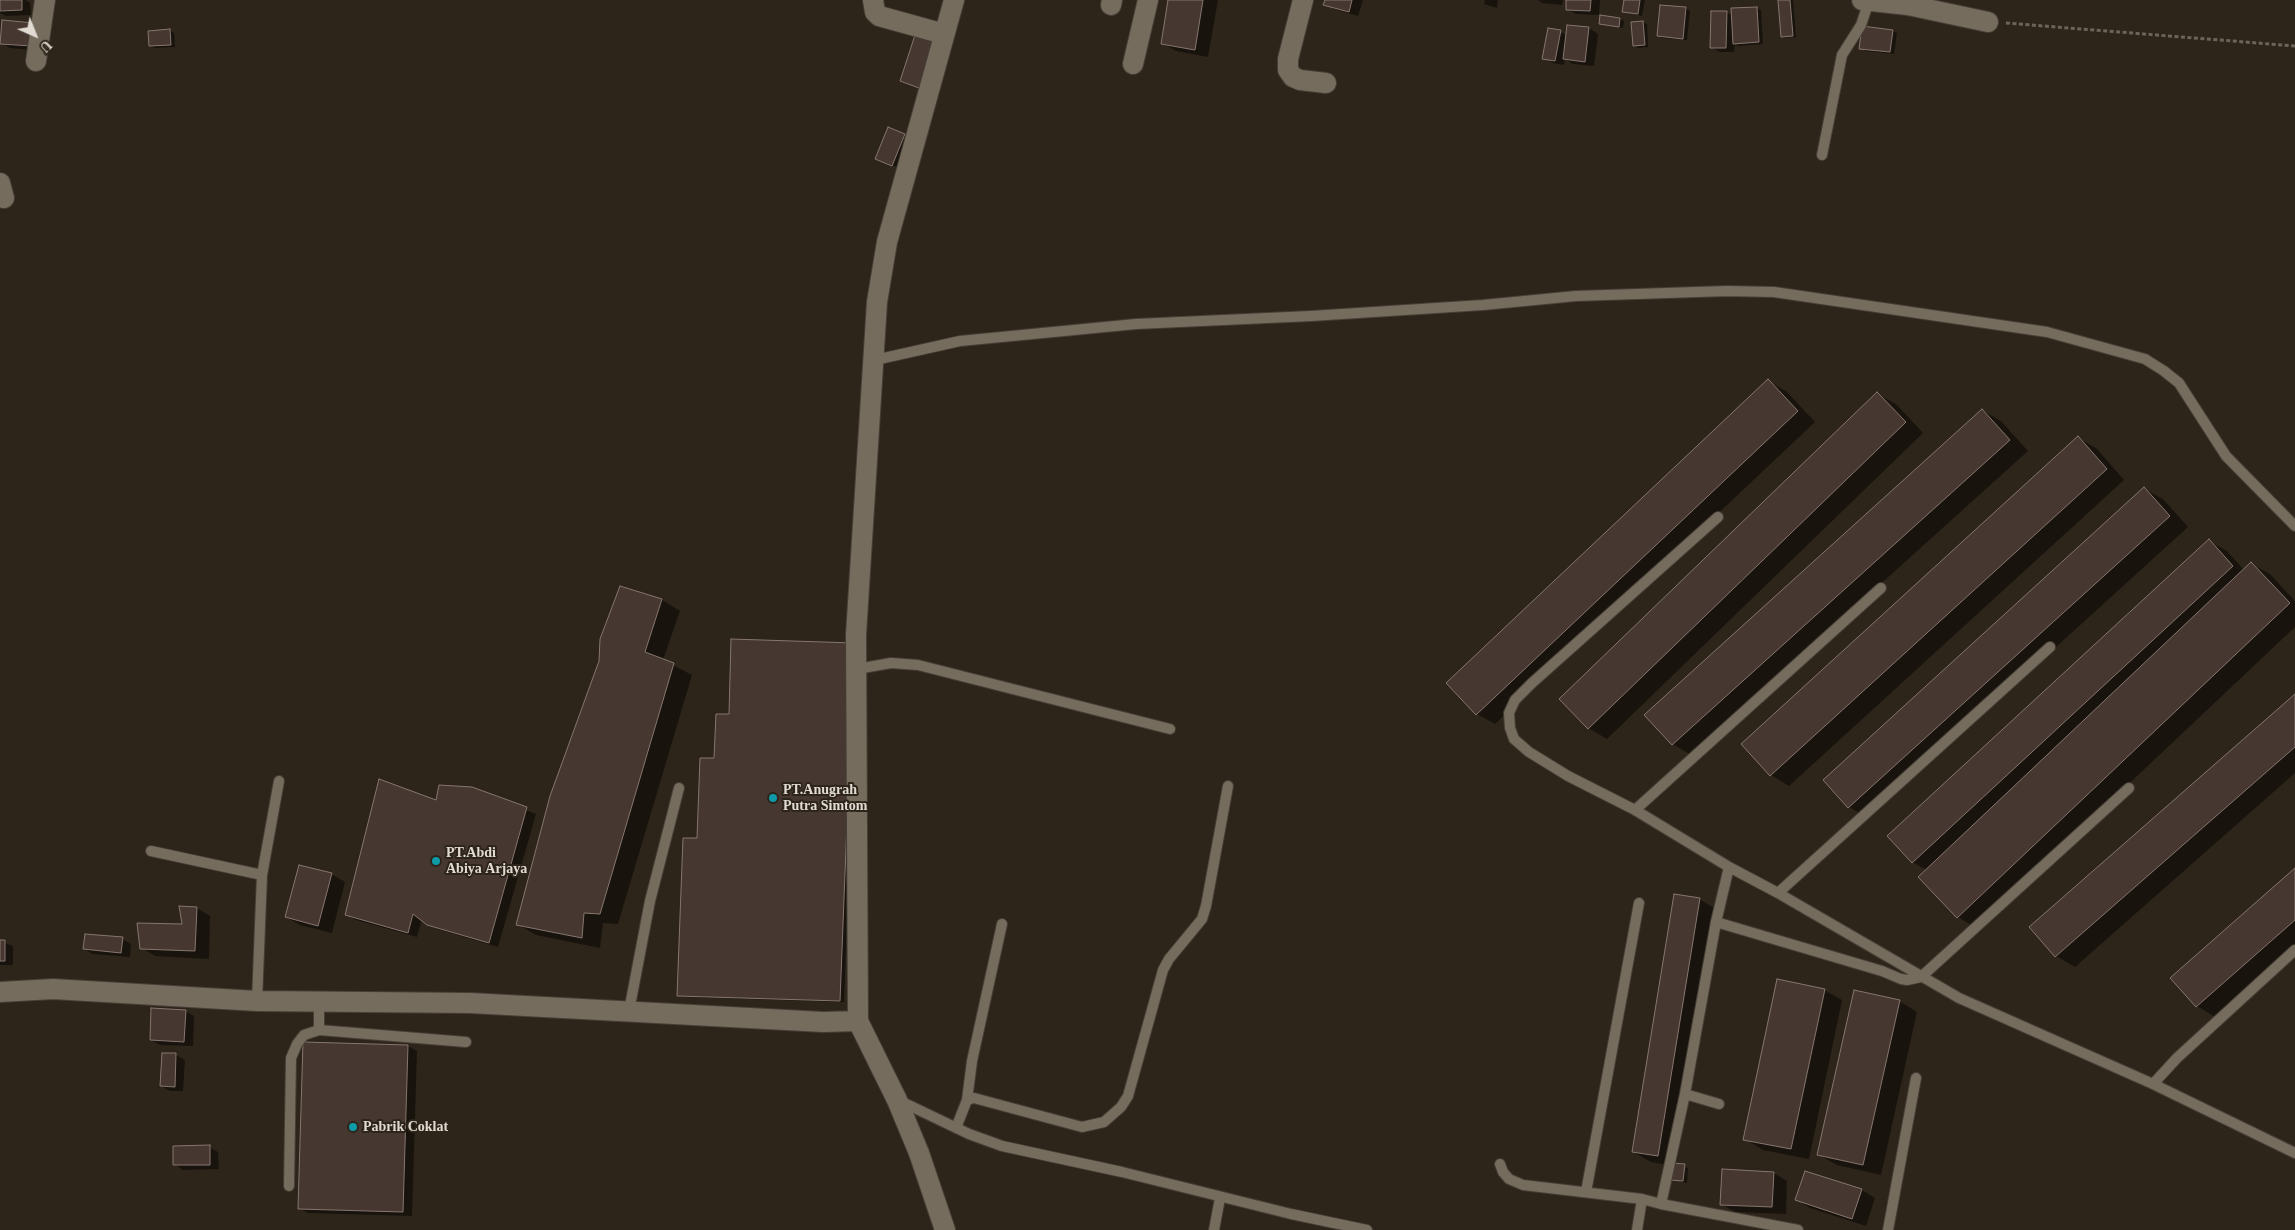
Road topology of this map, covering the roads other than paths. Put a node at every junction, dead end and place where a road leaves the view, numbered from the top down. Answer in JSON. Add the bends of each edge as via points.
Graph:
{"nodes":[{"id":1,"x":45,"y":0,"type":"edge"},
{"id":2,"x":873,"y":0,"type":"edge"},
{"id":3,"x":954,"y":0,"type":"edge"},
{"id":4,"x":1148,"y":0,"type":"edge"},
{"id":5,"x":1303,"y":0,"type":"edge"},
{"id":6,"x":1866,"y":0,"type":"edge"},
{"id":7,"x":1909,"y":2,"type":"edge"},
{"id":8,"x":1988,"y":22,"type":"road end"},
{"id":9,"x":944,"y":34,"type":"junction"},
{"id":10,"x":36,"y":61,"type":"dead end"},
{"id":11,"x":1133,"y":64,"type":"dead end"},
{"id":12,"x":1326,"y":83,"type":"dead end"},
{"id":13,"x":1822,"y":155,"type":"dead end"},
{"id":14,"x":874,"y":360,"type":"junction"},
{"id":15,"x":1718,"y":516,"type":"dead end"},
{"id":16,"x":2295,"y":526,"type":"edge"},
{"id":17,"x":1881,"y":588,"type":"dead end"},
{"id":18,"x":2050,"y":647,"type":"dead end"},
{"id":19,"x":857,"y":669,"type":"junction"},
{"id":20,"x":1170,"y":729,"type":"dead end"},
{"id":21,"x":280,"y":781,"type":"dead end"},
{"id":22,"x":1228,"y":786,"type":"dead end"},
{"id":23,"x":679,"y":788,"type":"dead end"},
{"id":24,"x":2129,"y":788,"type":"dead end"},
{"id":25,"x":1635,"y":810,"type":"junction"},
{"id":26,"x":151,"y":850,"type":"dead end"},
{"id":27,"x":1729,"y":867,"type":"junction"},
{"id":28,"x":262,"y":875,"type":"junction"},
{"id":29,"x":1778,"y":893,"type":"junction"},
{"id":30,"x":1639,"y":903,"type":"dead end"},
{"id":31,"x":1716,"y":922,"type":"junction"},
{"id":32,"x":1002,"y":924,"type":"dead end"},
{"id":33,"x":2295,"y":950,"type":"edge"},
{"id":34,"x":1921,"y":977,"type":"junction"},
{"id":35,"x":0,"y":992,"type":"edge"},
{"id":36,"x":257,"y":1001,"type":"junction"},
{"id":37,"x":319,"y":1002,"type":"junction"},
{"id":38,"x":629,"y":1011,"type":"junction"},
{"id":39,"x":858,"y":1021,"type":"junction"},
{"id":40,"x":319,"y":1030,"type":"junction"},
{"id":41,"x":466,"y":1042,"type":"dead end"},
{"id":42,"x":1916,"y":1078,"type":"dead end"},
{"id":43,"x":2153,"y":1084,"type":"junction"},
{"id":44,"x":1684,"y":1094,"type":"junction"},
{"id":45,"x":897,"y":1100,"type":"junction"},
{"id":46,"x":967,"y":1100,"type":"junction"},
{"id":47,"x":1719,"y":1104,"type":"dead end"},
{"id":48,"x":956,"y":1128,"type":"junction"},
{"id":49,"x":2295,"y":1153,"type":"edge"},
{"id":50,"x":1500,"y":1164,"type":"dead end"},
{"id":51,"x":288,"y":1186,"type":"dead end"},
{"id":52,"x":1586,"y":1192,"type":"junction"},
{"id":53,"x":1220,"y":1198,"type":"junction"},
{"id":54,"x":1642,"y":1199,"type":"junction"},
{"id":55,"x":1661,"y":1204,"type":"junction"},
{"id":56,"x":1786,"y":1227,"type":"junction"},
{"id":57,"x":945,"y":1230,"type":"edge"},
{"id":58,"x":1214,"y":1230,"type":"edge"},
{"id":59,"x":1367,"y":1230,"type":"edge"},
{"id":60,"x":1637,"y":1230,"type":"edge"},
{"id":61,"x":1762,"y":1230,"type":"edge"},
{"id":62,"x":1798,"y":1230,"type":"edge"},
{"id":63,"x":1888,"y":1230,"type":"edge"}],
"edges":[{"from":1,"to":10,"type":"street"},
{"from":2,"to":9,"type":"street","via":[[879,16]]},
{"from":3,"to":9,"type":"street"},
{"from":4,"to":11,"type":"street"},
{"from":5,"to":12,"type":"street","via":[[1288,70],[1300,80]]},
{"from":6,"to":7,"type":"street"},
{"from":6,"to":13,"type":"lane","via":[[1861,25],[1842,55]]},
{"from":7,"to":8,"type":"street"},
{"from":9,"to":14,"type":"street","via":[[887,242],[877,302]]},
{"from":14,"to":16,"type":"lane","via":[[960,341],[1136,324],[1311,316],[1576,296],[1774,292],[2047,332],[2145,359],[2179,384],[2226,456]]},
{"from":14,"to":19,"type":"street","via":[[858,574]]},
{"from":15,"to":25,"type":"lane","via":[[1532,683],[1515,700],[1510,713],[1514,739],[1528,752]]},
{"from":17,"to":25,"type":"lane"},
{"from":18,"to":29,"type":"lane"},
{"from":19,"to":20,"type":"lane","via":[[891,663],[918,665]]},
{"from":19,"to":39,"type":"street"},
{"from":21,"to":28,"type":"lane"},
{"from":22,"to":46,"type":"lane","via":[[1206,906],[1202,918],[1163,970],[1128,1096],[1121,1107],[1104,1122],[1082,1127],[982,1098]]},
{"from":23,"to":38,"type":"lane","via":[[650,901]]},
{"from":24,"to":34,"type":"lane"},
{"from":25,"to":27,"type":"lane"},
{"from":26,"to":28,"type":"lane"},
{"from":27,"to":29,"type":"lane"},
{"from":27,"to":31,"type":"lane"},
{"from":28,"to":36,"type":"lane"},
{"from":29,"to":34,"type":"lane"},
{"from":30,"to":52,"type":"lane"},
{"from":31,"to":34,"type":"lane","via":[[1901,979]]},
{"from":31,"to":44,"type":"lane"},
{"from":32,"to":46,"type":"lane","via":[[972,1061]]},
{"from":33,"to":43,"type":"lane"},
{"from":34,"to":43,"type":"lane","via":[[1959,998]]},
{"from":35,"to":36,"type":"street","via":[[54,989]]},
{"from":36,"to":37,"type":"street"},
{"from":37,"to":38,"type":"street"},
{"from":37,"to":40,"type":"lane"},
{"from":38,"to":39,"type":"street","via":[[823,1022]]},
{"from":39,"to":45,"type":"street"},
{"from":40,"to":41,"type":"lane"},
{"from":40,"to":51,"type":"lane","via":[[304,1035],[291,1058]]},
{"from":42,"to":63,"type":"lane"},
{"from":43,"to":49,"type":"lane"},
{"from":44,"to":47,"type":"lane"},
{"from":44,"to":55,"type":"lane"},
{"from":45,"to":48,"type":"lane"},
{"from":45,"to":57,"type":"street"},
{"from":46,"to":48,"type":"lane"},
{"from":48,"to":53,"type":"lane","via":[[1002,1146],[1122,1172]]},
{"from":50,"to":52,"type":"lane","via":[[1510,1179],[1523,1185]]},
{"from":52,"to":54,"type":"lane"},
{"from":53,"to":58,"type":"lane"},
{"from":53,"to":59,"type":"lane"},
{"from":54,"to":55,"type":"lane"},
{"from":54,"to":60,"type":"lane"},
{"from":55,"to":56,"type":"lane"},
{"from":56,"to":61,"type":"lane"},
{"from":56,"to":62,"type":"lane"}]}
